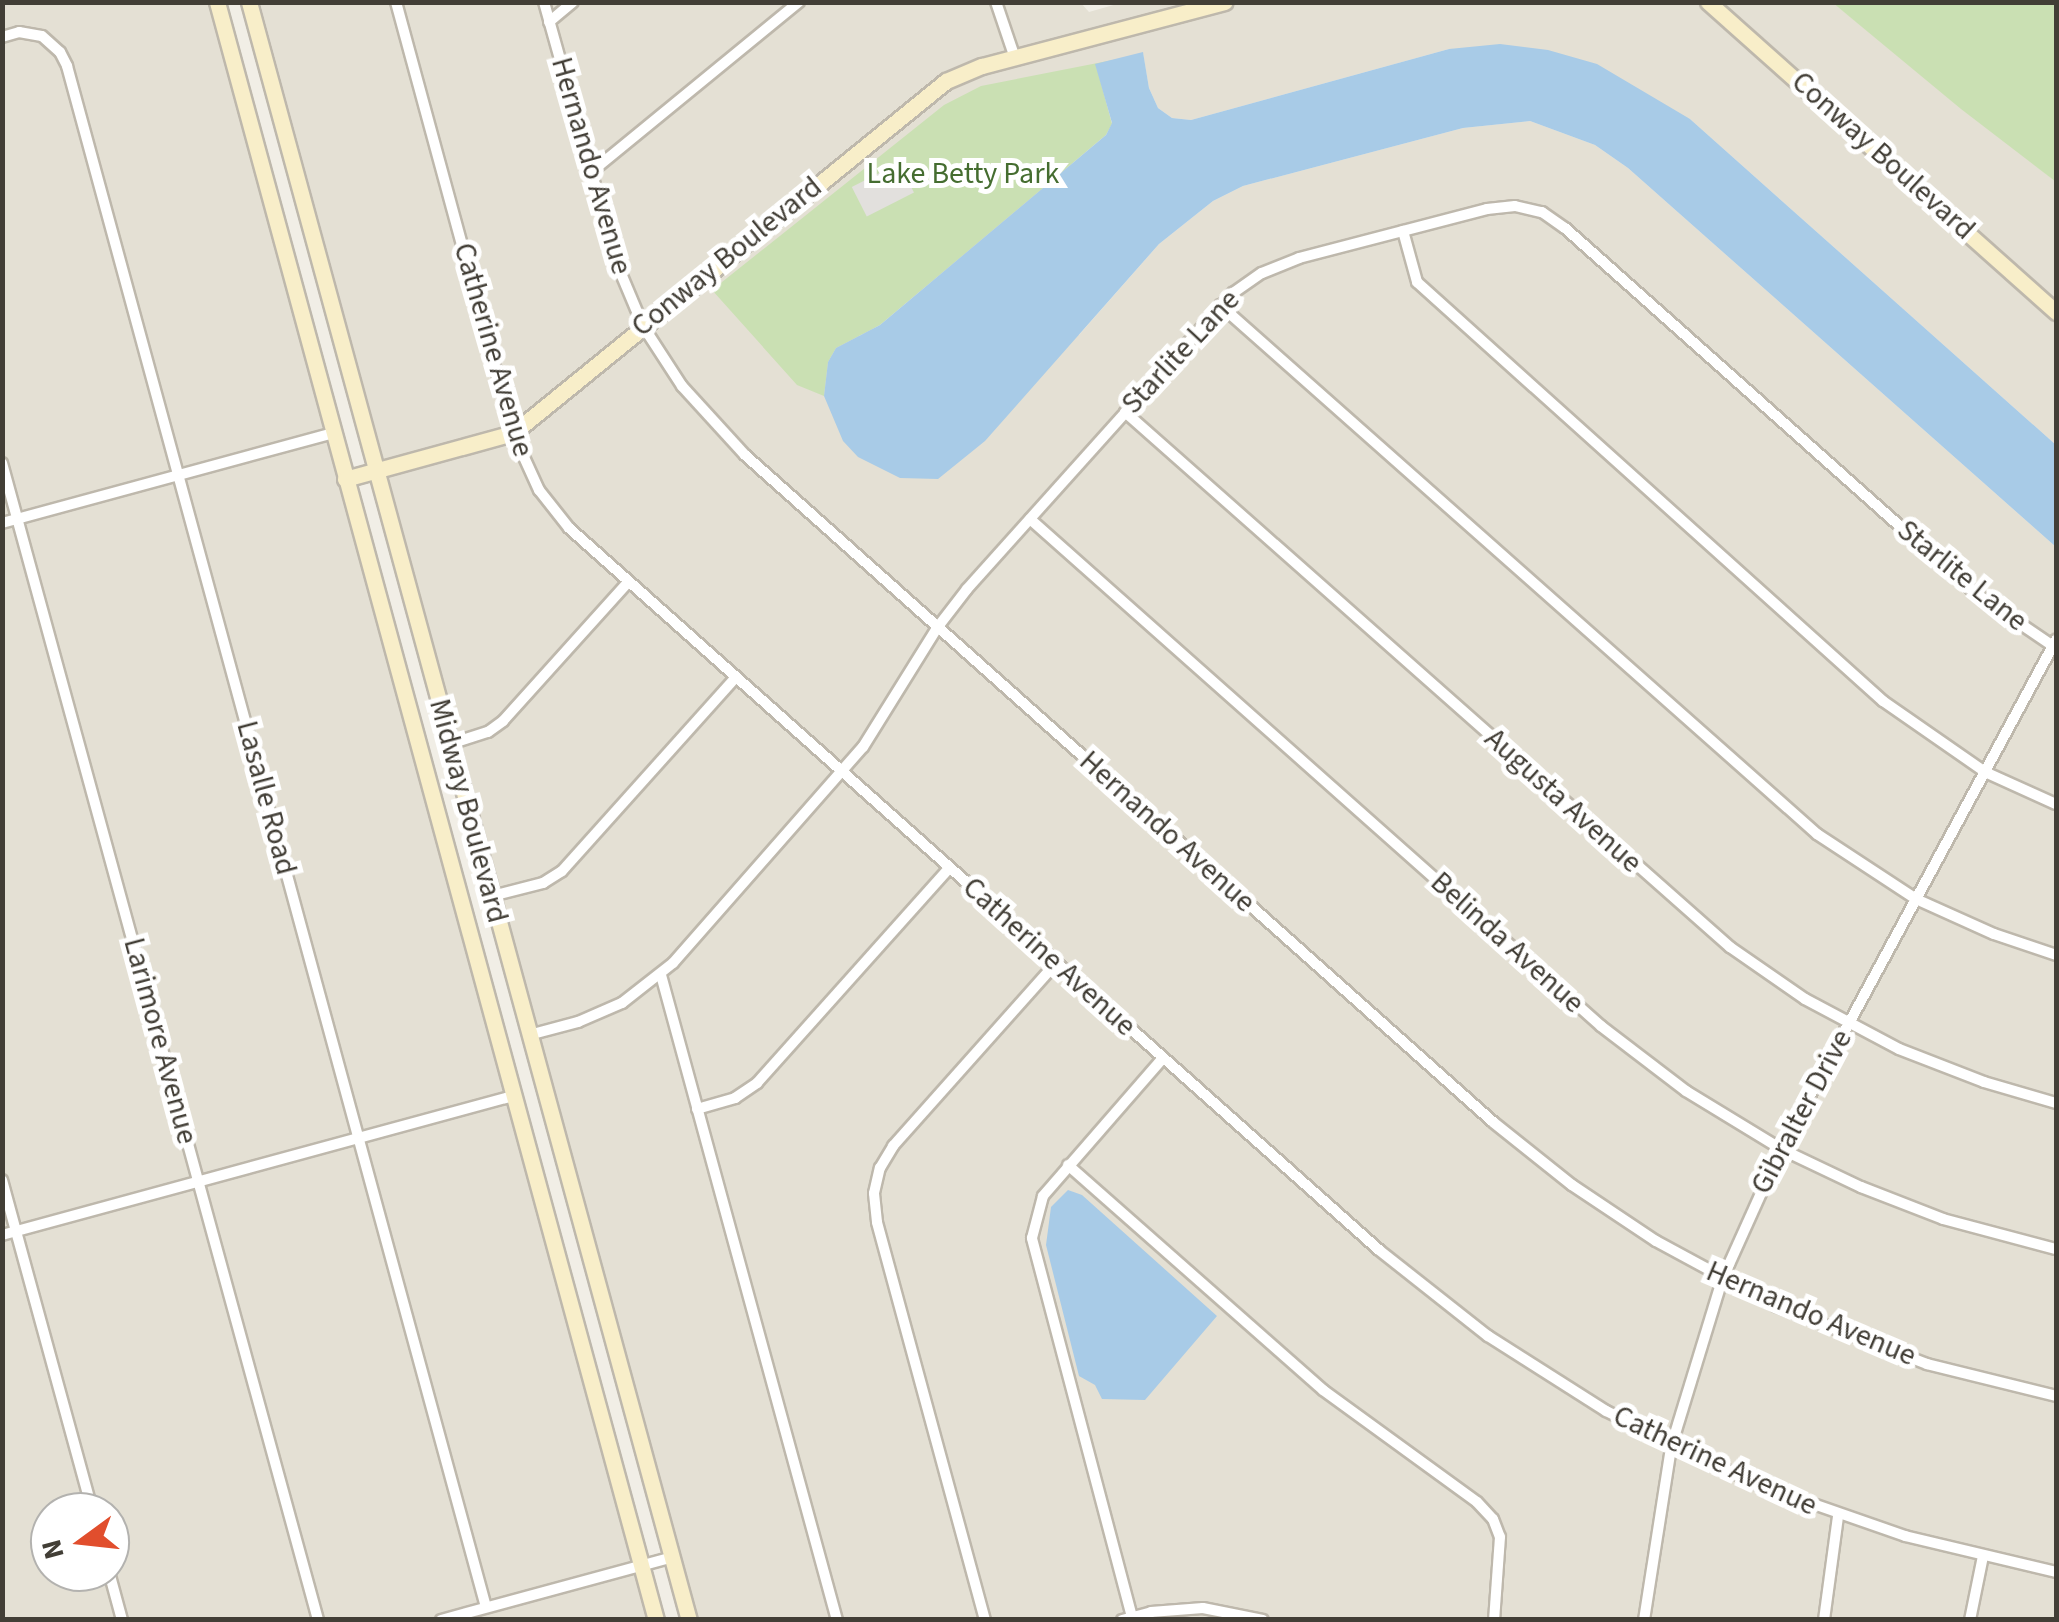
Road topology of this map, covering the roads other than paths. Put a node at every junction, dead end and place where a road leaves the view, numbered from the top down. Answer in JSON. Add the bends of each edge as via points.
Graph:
{"nodes":[{"id":1,"x":217,"y":2,"type":"edge"},
{"id":2,"x":249,"y":2,"type":"edge"},
{"id":3,"x":396,"y":2,"type":"edge"},
{"id":4,"x":544,"y":2,"type":"edge"},
{"id":5,"x":573,"y":2,"type":"edge"},
{"id":6,"x":798,"y":2,"type":"edge"},
{"id":7,"x":996,"y":2,"type":"edge"},
{"id":8,"x":1226,"y":2,"type":"edge"},
{"id":9,"x":1708,"y":2,"type":"edge"},
{"id":10,"x":549,"y":22,"type":"junction"},
{"id":11,"x":2,"y":36,"type":"edge"},
{"id":12,"x":1015,"y":58,"type":"junction"},
{"id":13,"x":590,"y":173,"type":"junction"},
{"id":14,"x":1403,"y":231,"type":"junction"},
{"id":15,"x":1220,"y":305,"type":"junction"},
{"id":16,"x":2056,"y":312,"type":"edge"},
{"id":17,"x":643,"y":326,"type":"junction"},
{"id":18,"x":1125,"y":412,"type":"junction"},
{"id":19,"x":333,"y":433,"type":"junction"},
{"id":20,"x":513,"y":433,"type":"junction"},
{"id":21,"x":2,"y":462,"type":"edge"},
{"id":22,"x":376,"y":471,"type":"junction"},
{"id":23,"x":178,"y":475,"type":"junction"},
{"id":24,"x":345,"y":479,"type":"junction"},
{"id":25,"x":18,"y":519,"type":"junction"},
{"id":26,"x":1030,"y":519,"type":"junction"},
{"id":27,"x":2,"y":523,"type":"edge"},
{"id":28,"x":628,"y":582,"type":"junction"},
{"id":29,"x":937,"y":628,"type":"junction"},
{"id":30,"x":2055,"y":645,"type":"edge"},
{"id":31,"x":735,"y":678,"type":"junction"},
{"id":32,"x":450,"y":744,"type":"junction"},
{"id":33,"x":1984,"y":772,"type":"junction"},
{"id":34,"x":842,"y":773,"type":"junction"},
{"id":35,"x":2056,"y":804,"type":"edge"},
{"id":36,"x":949,"y":868,"type":"junction"},
{"id":37,"x":492,"y":896,"type":"junction"},
{"id":38,"x":1916,"y":898,"type":"junction"},
{"id":39,"x":2056,"y":955,"type":"edge"},
{"id":40,"x":1056,"y":963,"type":"junction"},
{"id":41,"x":661,"y":975,"type":"junction"},
{"id":42,"x":1848,"y":1024,"type":"junction"},
{"id":43,"x":529,"y":1035,"type":"junction"},
{"id":44,"x":1163,"y":1058,"type":"junction"},
{"id":45,"x":513,"y":1096,"type":"junction"},
{"id":46,"x":2056,"y":1103,"type":"edge"},
{"id":47,"x":697,"y":1109,"type":"junction"},
{"id":48,"x":358,"y":1138,"type":"junction"},
{"id":49,"x":1781,"y":1149,"type":"junction"},
{"id":50,"x":1068,"y":1165,"type":"junction"},
{"id":51,"x":2,"y":1180,"type":"edge"},
{"id":52,"x":198,"y":1182,"type":"junction"},
{"id":53,"x":16,"y":1231,"type":"junction"},
{"id":54,"x":2,"y":1235,"type":"edge"},
{"id":55,"x":2056,"y":1250,"type":"edge"},
{"id":56,"x":1722,"y":1280,"type":"junction"},
{"id":57,"x":2056,"y":1396,"type":"edge"},
{"id":58,"x":1671,"y":1447,"type":"junction"},
{"id":59,"x":88,"y":1492,"type":"edge"},
{"id":60,"x":1838,"y":1516,"type":"junction"},
{"id":61,"x":1983,"y":1556,"type":"junction"},
{"id":62,"x":672,"y":1558,"type":"junction"},
{"id":63,"x":642,"y":1566,"type":"junction"},
{"id":64,"x":2056,"y":1572,"type":"edge"},
{"id":65,"x":115,"y":1592,"type":"edge"},
{"id":66,"x":486,"y":1607,"type":"junction"},
{"id":67,"x":1127,"y":1618,"type":"edge"},
{"id":68,"x":122,"y":1620,"type":"edge"},
{"id":69,"x":318,"y":1620,"type":"edge"},
{"id":70,"x":441,"y":1620,"type":"edge"},
{"id":71,"x":656,"y":1620,"type":"edge"},
{"id":72,"x":689,"y":1620,"type":"edge"},
{"id":73,"x":836,"y":1620,"type":"edge"},
{"id":74,"x":985,"y":1620,"type":"edge"},
{"id":75,"x":1263,"y":1620,"type":"edge"},
{"id":76,"x":1494,"y":1620,"type":"edge"},
{"id":77,"x":1644,"y":1620,"type":"edge"},
{"id":78,"x":1824,"y":1620,"type":"edge"},
{"id":79,"x":1970,"y":1620,"type":"edge"}],
"edges":[{"from":1,"to":19,"type":"street","name":"Midway Boulevard"},
{"from":2,"to":22,"type":"street","name":"Midway Boulevard"},
{"from":3,"to":20,"type":"street","name":"Catherine Avenue"},
{"from":4,"to":10,"type":"street","name":"Hernando Avenue"},
{"from":5,"to":10,"type":"street"},
{"from":6,"to":13,"type":"street"},
{"from":7,"to":12,"type":"street"},
{"from":8,"to":12,"type":"street","name":"Conway Boulevard"},
{"from":9,"to":16,"type":"street","name":"Conway Boulevard"},
{"from":10,"to":13,"type":"street","name":"Hernando Avenue"},
{"from":11,"to":23,"type":"street","name":"Lasalle Road","via":[[42,36],[67,66]]},
{"from":12,"to":17,"type":"street","name":"Conway Boulevard","via":[[965,72],[929,92]]},
{"from":13,"to":17,"type":"street","name":"Hernando Avenue"},
{"from":14,"to":15,"type":"street","name":"Starlite Lane","via":[[1279,265]]},
{"from":14,"to":30,"type":"street","name":"Starlite Lane","via":[[1516,206],[1554,220],[1975,592]]},
{"from":14,"to":33,"type":"street","via":[[1417,282],[1882,702]]},
{"from":15,"to":18,"type":"street","name":"Starlite Lane"},
{"from":15,"to":38,"type":"street","via":[[1788,810]]},
{"from":17,"to":20,"type":"street","name":"Conway Boulevard"},
{"from":17,"to":29,"type":"street","name":"Hernando Avenue","via":[[724,435]]},
{"from":18,"to":26,"type":"street","name":"Starlite Lane"},
{"from":18,"to":42,"type":"street","name":"Augusta Avenue","via":[[1695,918],[1767,974]]},
{"from":19,"to":23,"type":"street"},
{"from":19,"to":24,"type":"street","name":"Midway Boulevard"},
{"from":20,"to":22,"type":"street","name":"Conway Boulevard"},
{"from":20,"to":28,"type":"street","name":"Catherine Avenue","via":[[550,506]]},
{"from":21,"to":25,"type":"street","name":"Larimore Avenue"},
{"from":22,"to":24,"type":"street","name":"Conway Boulevard"},
{"from":22,"to":32,"type":"street","name":"Midway Boulevard"},
{"from":23,"to":25,"type":"street"},
{"from":23,"to":48,"type":"street","name":"Lasalle Road"},
{"from":24,"to":45,"type":"street","name":"Midway Boulevard"},
{"from":25,"to":27,"type":"street"},
{"from":25,"to":52,"type":"street","name":"Larimore Avenue"},
{"from":26,"to":29,"type":"street","name":"Starlite Lane"},
{"from":26,"to":49,"type":"street","name":"Belinda Avenue","via":[[1602,1026],[1686,1091]]},
{"from":28,"to":31,"type":"street","name":"Catherine Avenue"},
{"from":28,"to":32,"type":"street","via":[[504,722]]},
{"from":29,"to":34,"type":"street","name":"Starlite Lane","via":[[882,722]]},
{"from":29,"to":56,"type":"street","name":"Hernando Avenue","via":[[1524,1148],[1622,1220]]},
{"from":30,"to":33,"type":"street","name":"Gibralter Drive"},
{"from":31,"to":34,"type":"street","name":"Catherine Avenue"},
{"from":31,"to":37,"type":"street","via":[[562,871]]},
{"from":32,"to":37,"type":"street","name":"Midway Boulevard"},
{"from":33,"to":35,"type":"street"},
{"from":33,"to":38,"type":"street","name":"Gibralter Drive"},
{"from":34,"to":36,"type":"street","name":"Catherine Avenue"},
{"from":34,"to":41,"type":"street","name":"Starlite Lane"},
{"from":36,"to":40,"type":"street","name":"Catherine Avenue"},
{"from":36,"to":47,"type":"street","via":[[757,1083],[735,1098]]},
{"from":37,"to":43,"type":"street","name":"Midway Boulevard"},
{"from":38,"to":39,"type":"street"},
{"from":38,"to":42,"type":"street","name":"Gibralter Drive"},
{"from":40,"to":44,"type":"street","name":"Catherine Avenue"},
{"from":40,"to":74,"type":"street","via":[[893,1146],[874,1193]]},
{"from":41,"to":43,"type":"street","name":"Starlite Lane","via":[[594,1016]]},
{"from":41,"to":47,"type":"street"},
{"from":42,"to":46,"type":"street","name":"Augusta Avenue","via":[[1942,1067]]},
{"from":42,"to":49,"type":"street","name":"Gibralter Drive"},
{"from":43,"to":62,"type":"street","name":"Midway Boulevard"},
{"from":44,"to":50,"type":"street"},
{"from":44,"to":58,"type":"street","name":"Catherine Avenue","via":[[1451,1309],[1546,1375]]},
{"from":45,"to":48,"type":"street"},
{"from":45,"to":63,"type":"street","name":"Midway Boulevard"},
{"from":47,"to":73,"type":"street"},
{"from":48,"to":52,"type":"street"},
{"from":48,"to":66,"type":"street","name":"Lasalle Road"},
{"from":49,"to":55,"type":"street","name":"Belinda Avenue","via":[[1910,1207]]},
{"from":49,"to":56,"type":"street","name":"Gibralter Drive"},
{"from":50,"to":67,"type":"street","via":[[1035,1217],[1036,1260]]},
{"from":50,"to":76,"type":"street","via":[[1323,1390],[1493,1519],[1500,1536]]},
{"from":51,"to":53,"type":"street"},
{"from":52,"to":53,"type":"street"},
{"from":52,"to":69,"type":"street","name":"Larimore Avenue"},
{"from":53,"to":54,"type":"street"},
{"from":53,"to":59,"type":"street"},
{"from":56,"to":57,"type":"street","name":"Hernando Avenue","via":[[1870,1345]]},
{"from":56,"to":58,"type":"street","name":"Gibralter Drive"},
{"from":58,"to":60,"type":"street","name":"Catherine Avenue"},
{"from":58,"to":77,"type":"street","name":"Gibralter Drive"},
{"from":60,"to":61,"type":"street","name":"Catherine Avenue"},
{"from":60,"to":78,"type":"street"},
{"from":61,"to":64,"type":"street","name":"Catherine Avenue"},
{"from":61,"to":79,"type":"street"},
{"from":62,"to":63,"type":"street"},
{"from":62,"to":72,"type":"street","name":"Midway Boulevard"},
{"from":63,"to":66,"type":"street"},
{"from":63,"to":71,"type":"street","name":"Midway Boulevard"},
{"from":65,"to":68,"type":"street"},
{"from":66,"to":70,"type":"street"},
{"from":67,"to":75,"type":"street","via":[[1203,1608]]}]}
